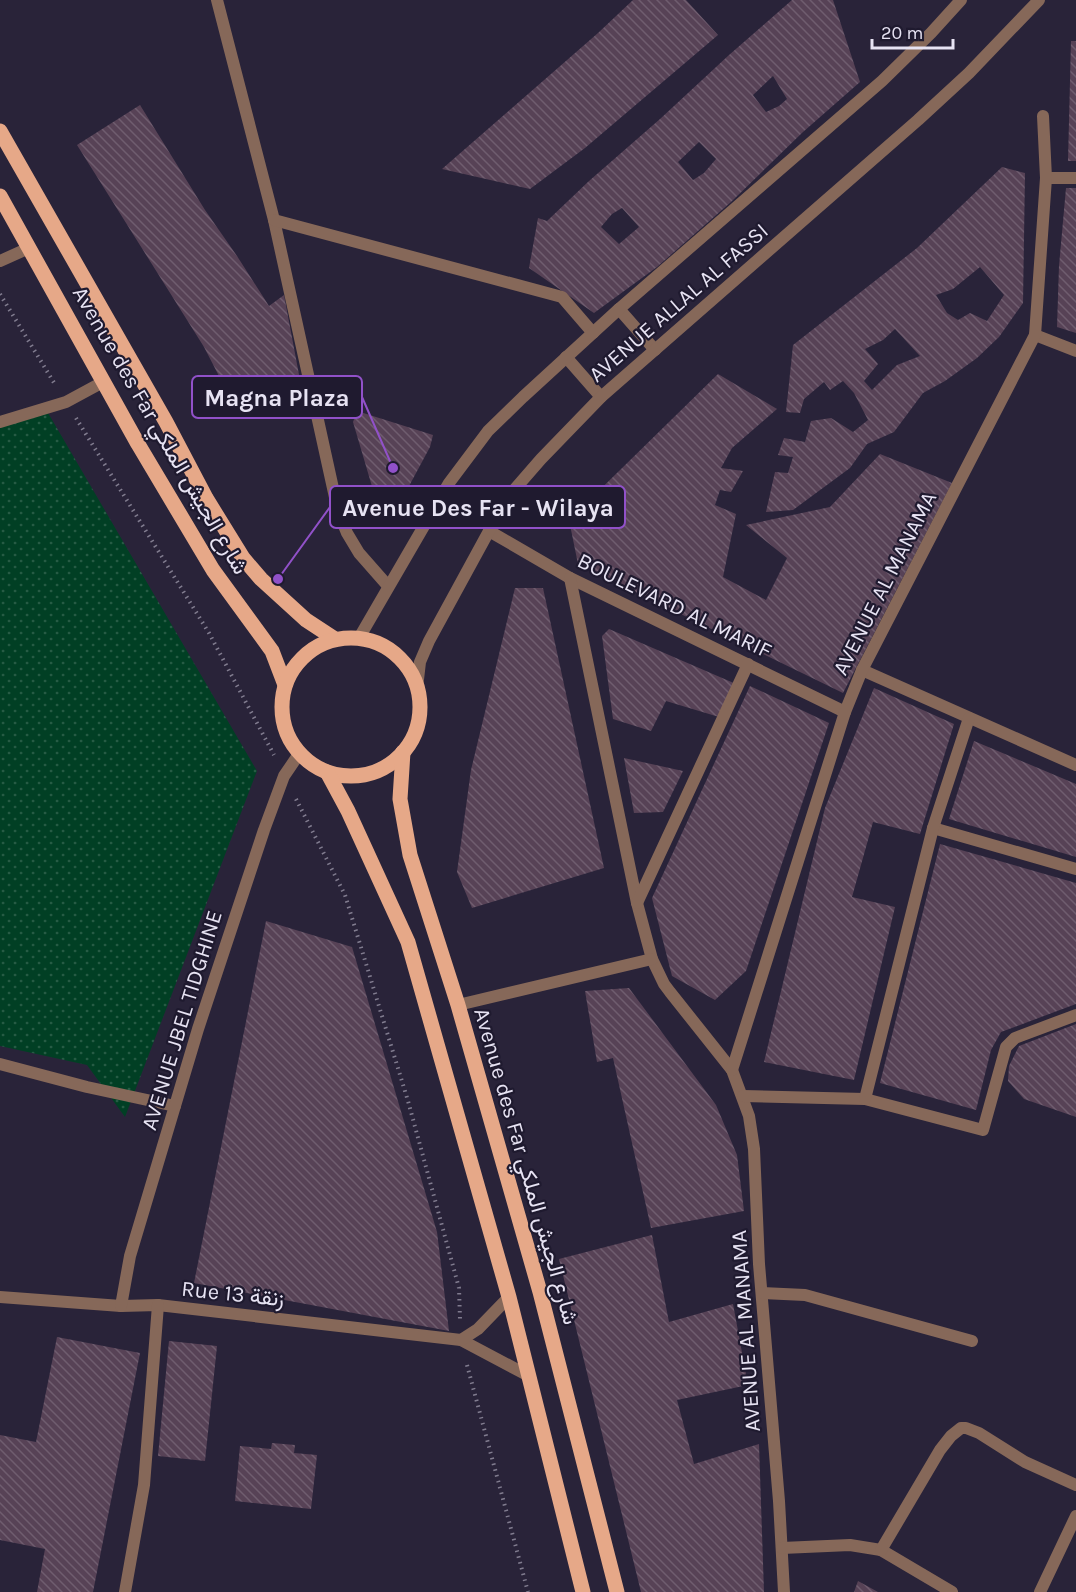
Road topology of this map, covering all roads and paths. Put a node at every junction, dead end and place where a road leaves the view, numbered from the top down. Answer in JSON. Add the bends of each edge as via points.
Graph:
{"nodes":[{"id":1,"x":217,"y":0,"type":"edge"},
{"id":2,"x":961,"y":0,"type":"edge"},
{"id":3,"x":1039,"y":0,"type":"edge"},
{"id":4,"x":1043,"y":116,"type":"dead end"},
{"id":5,"x":0,"y":131,"type":"edge"},
{"id":6,"x":1046,"y":178,"type":"junction"},
{"id":7,"x":1076,"y":178,"type":"edge"},
{"id":8,"x":0,"y":196,"type":"edge"},
{"id":9,"x":274,"y":220,"type":"junction"},
{"id":10,"x":29,"y":248,"type":"junction"},
{"id":11,"x":0,"y":261,"type":"edge"},
{"id":12,"x":0,"y":294,"type":"edge"},
{"id":13,"x":619,"y":309,"type":"junction"},
{"id":14,"x":593,"y":333,"type":"junction"},
{"id":15,"x":1035,"y":334,"type":"junction"},
{"id":16,"x":655,"y":350,"type":"junction"},
{"id":17,"x":1076,"y":351,"type":"edge"},
{"id":18,"x":566,"y":357,"type":"junction"},
{"id":19,"x":103,"y":382,"type":"junction"},
{"id":20,"x":601,"y":397,"type":"junction"},
{"id":21,"x":66,"y":402,"type":"junction"},
{"id":22,"x":0,"y":422,"type":"edge"},
{"id":23,"x":489,"y":531,"type":"junction"},
{"id":24,"x":570,"y":578,"type":"junction"},
{"id":25,"x":388,"y":586,"type":"junction"},
{"id":26,"x":359,"y":638,"type":"junction"},
{"id":27,"x":335,"y":639,"type":"junction"},
{"id":28,"x":748,"y":664,"type":"junction"},
{"id":29,"x":862,"y":670,"type":"junction"},
{"id":30,"x":285,"y":685,"type":"junction"},
{"id":31,"x":417,"y":688,"type":"junction"},
{"id":32,"x":845,"y":712,"type":"junction"},
{"id":33,"x":969,"y":718,"type":"junction"},
{"id":34,"x":403,"y":752,"type":"junction"},
{"id":35,"x":299,"y":754,"type":"junction"},
{"id":36,"x":1076,"y":765,"type":"edge"},
{"id":37,"x":327,"y":772,"type":"junction"},
{"id":38,"x":284,"y":776,"type":"junction"},
{"id":39,"x":933,"y":828,"type":"junction"},
{"id":40,"x":1076,"y":869,"type":"edge"},
{"id":41,"x":637,"y":903,"type":"junction"},
{"id":42,"x":652,"y":959,"type":"junction"},
{"id":43,"x":458,"y":1005,"type":"junction"},
{"id":44,"x":1076,"y":1015,"type":"edge"},
{"id":45,"x":0,"y":1064,"type":"edge"},
{"id":46,"x":732,"y":1070,"type":"junction"},
{"id":47,"x":743,"y":1096,"type":"junction"},
{"id":48,"x":865,"y":1099,"type":"junction"},
{"id":49,"x":175,"y":1106,"type":"junction"},
{"id":50,"x":762,"y":1293,"type":"junction"},
{"id":51,"x":0,"y":1297,"type":"edge"},
{"id":52,"x":509,"y":1298,"type":"junction"},
{"id":53,"x":158,"y":1305,"type":"junction"},
{"id":54,"x":121,"y":1306,"type":"junction"},
{"id":55,"x":461,"y":1340,"type":"junction"},
{"id":56,"x":972,"y":1341,"type":"dead end"},
{"id":57,"x":529,"y":1376,"type":"junction"},
{"id":58,"x":1076,"y":1485,"type":"edge"},
{"id":59,"x":1076,"y":1516,"type":"edge"},
{"id":60,"x":782,"y":1548,"type":"junction"},
{"id":61,"x":881,"y":1550,"type":"junction"},
{"id":62,"x":125,"y":1592,"type":"edge"},
{"id":63,"x":528,"y":1592,"type":"edge"},
{"id":64,"x":583,"y":1592,"type":"edge"},
{"id":65,"x":617,"y":1592,"type":"edge"},
{"id":66,"x":784,"y":1592,"type":"edge"},
{"id":67,"x":952,"y":1592,"type":"edge"},
{"id":68,"x":1040,"y":1592,"type":"edge"}],
"edges":[{"from":1,"to":9,"type":"street"},
{"from":2,"to":13,"type":"street","name":"AVENUE ALLAL AL FASSI","via":[[882,81]]},
{"from":3,"to":16,"type":"street","name":"AVENUE ALLAL AL FASSI","via":[[918,120]]},
{"from":4,"to":6,"type":"street","name":"AVENUE AL MANAMA"},
{"from":5,"to":27,"type":"main road","name":"Avenue des Far شارع الجيش الملكي","via":[[243,558],[306,620]]},
{"from":6,"to":7,"type":"street"},
{"from":6,"to":15,"type":"street","name":"AVENUE AL MANAMA"},
{"from":8,"to":10,"type":"main road","name":"Avenue des Far شارع الجيش الملكي"},
{"from":9,"to":14,"type":"street","via":[[562,297]]},
{"from":9,"to":25,"type":"street","via":[[338,511],[359,553]]},
{"from":10,"to":11,"type":"street"},
{"from":10,"to":19,"type":"main road","name":"Avenue des Far شارع الجيش الملكي"},
{"from":12,"to":21,"type":"path"},
{"from":13,"to":14,"type":"street","name":"AVENUE ALLAL AL FASSI"},
{"from":13,"to":16,"type":"street"},
{"from":14,"to":18,"type":"street","name":"AVENUE ALLAL AL FASSI"},
{"from":15,"to":17,"type":"street"},
{"from":15,"to":29,"type":"street","name":"AVENUE AL MANAMA"},
{"from":16,"to":20,"type":"street","name":"AVENUE ALLAL AL FASSI"},
{"from":18,"to":20,"type":"street"},
{"from":18,"to":25,"type":"street","name":"AVENUE ALLAL AL FASSI","via":[[488,431],[449,483]]},
{"from":19,"to":21,"type":"street"},
{"from":19,"to":30,"type":"main road","name":"Avenue des Far شارع الجيش الملكي","via":[[213,570],[272,651]]},
{"from":20,"to":23,"type":"street","name":"AVENUE ALLAL AL FASSI","via":[[507,498]]},
{"from":21,"to":22,"type":"street"},
{"from":21,"to":38,"type":"path","via":[[209,633]]},
{"from":23,"to":24,"type":"street","name":"BOULEVARD AL MARIF"},
{"from":23,"to":31,"type":"street","name":"AVENUE ALLAL AL FASSI","via":[[420,662]]},
{"from":24,"to":28,"type":"street","name":"BOULEVARD AL MARIF"},
{"from":24,"to":41,"type":"street","name":"AVENUE AL MANAMA"},
{"from":25,"to":26,"type":"street","name":"AVENUE ALLAL AL FASSI"},
{"from":26,"to":27,"type":"main road"},
{"from":26,"to":31,"type":"main road","via":[[378,643],[395,654],[409,669]]},
{"from":27,"to":30,"type":"main road","via":[[304,655]]},
{"from":28,"to":32,"type":"street","name":"BOULEVARD AL MARIF"},
{"from":28,"to":41,"type":"street"},
{"from":29,"to":32,"type":"street","name":"AVENUE AL MANAMA"},
{"from":29,"to":33,"type":"street"},
{"from":30,"to":35,"type":"main road","via":[[281,709],[286,733]]},
{"from":31,"to":34,"type":"main road","via":[[420,710],[415,732]]},
{"from":32,"to":46,"type":"street","name":"AVENUE AL MANAMA"},
{"from":33,"to":36,"type":"street"},
{"from":33,"to":39,"type":"street"},
{"from":34,"to":37,"type":"main road","via":[[381,769],[363,774]]},
{"from":34,"to":43,"type":"main road","name":"Avenue des Far شارع الجيش الملكي","via":[[400,799],[410,855]]},
{"from":35,"to":37,"type":"main road"},
{"from":35,"to":38,"type":"street","name":"AVENUE JBEL TIDGHINE"},
{"from":37,"to":52,"type":"main road","via":[[408,942]]},
{"from":38,"to":49,"type":"street","name":"AVENUE JBEL TIDGHINE"},
{"from":38,"to":55,"type":"path","via":[[349,907],[459,1288]]},
{"from":39,"to":40,"type":"street"},
{"from":39,"to":48,"type":"street"},
{"from":41,"to":42,"type":"street","name":"AVENUE AL MANAMA"},
{"from":42,"to":43,"type":"street"},
{"from":42,"to":46,"type":"street","name":"AVENUE AL MANAMA","via":[[664,984]]},
{"from":43,"to":65,"type":"main road","name":"Avenue des Far شارع الجيش الملكي","via":[[540,1292]]},
{"from":44,"to":48,"type":"street","via":[[1016,1038],[1006,1047],[983,1130]]},
{"from":45,"to":49,"type":"street"},
{"from":46,"to":47,"type":"street","name":"AVENUE AL MANAMA"},
{"from":47,"to":48,"type":"street"},
{"from":47,"to":50,"type":"street","name":"AVENUE AL MANAMA","via":[[754,1149]]},
{"from":49,"to":54,"type":"street","name":"AVENUE JBEL TIDGHINE","via":[[130,1256]]},
{"from":50,"to":56,"type":"street","via":[[805,1295]]},
{"from":50,"to":60,"type":"street","name":"AVENUE AL MANAMA"},
{"from":51,"to":54,"type":"street","name":"Rue 13 زنقة"},
{"from":52,"to":55,"type":"street"},
{"from":52,"to":57,"type":"main road"},
{"from":53,"to":54,"type":"street","name":"Rue 13 زنقة"},
{"from":53,"to":55,"type":"street","name":"Rue 13 زنقة"},
{"from":53,"to":62,"type":"street","via":[[144,1485]]},
{"from":55,"to":57,"type":"street","name":"Rue 13 زنقة"},
{"from":55,"to":63,"type":"path"},
{"from":57,"to":64,"type":"main road"},
{"from":58,"to":61,"type":"street","via":[[1025,1462],[979,1433],[961,1428],[940,1450]]},
{"from":59,"to":68,"type":"street"},
{"from":60,"to":61,"type":"street","via":[[850,1545]]},
{"from":60,"to":66,"type":"street","name":"AVENUE AL MANAMA"},
{"from":61,"to":67,"type":"street"}]}
